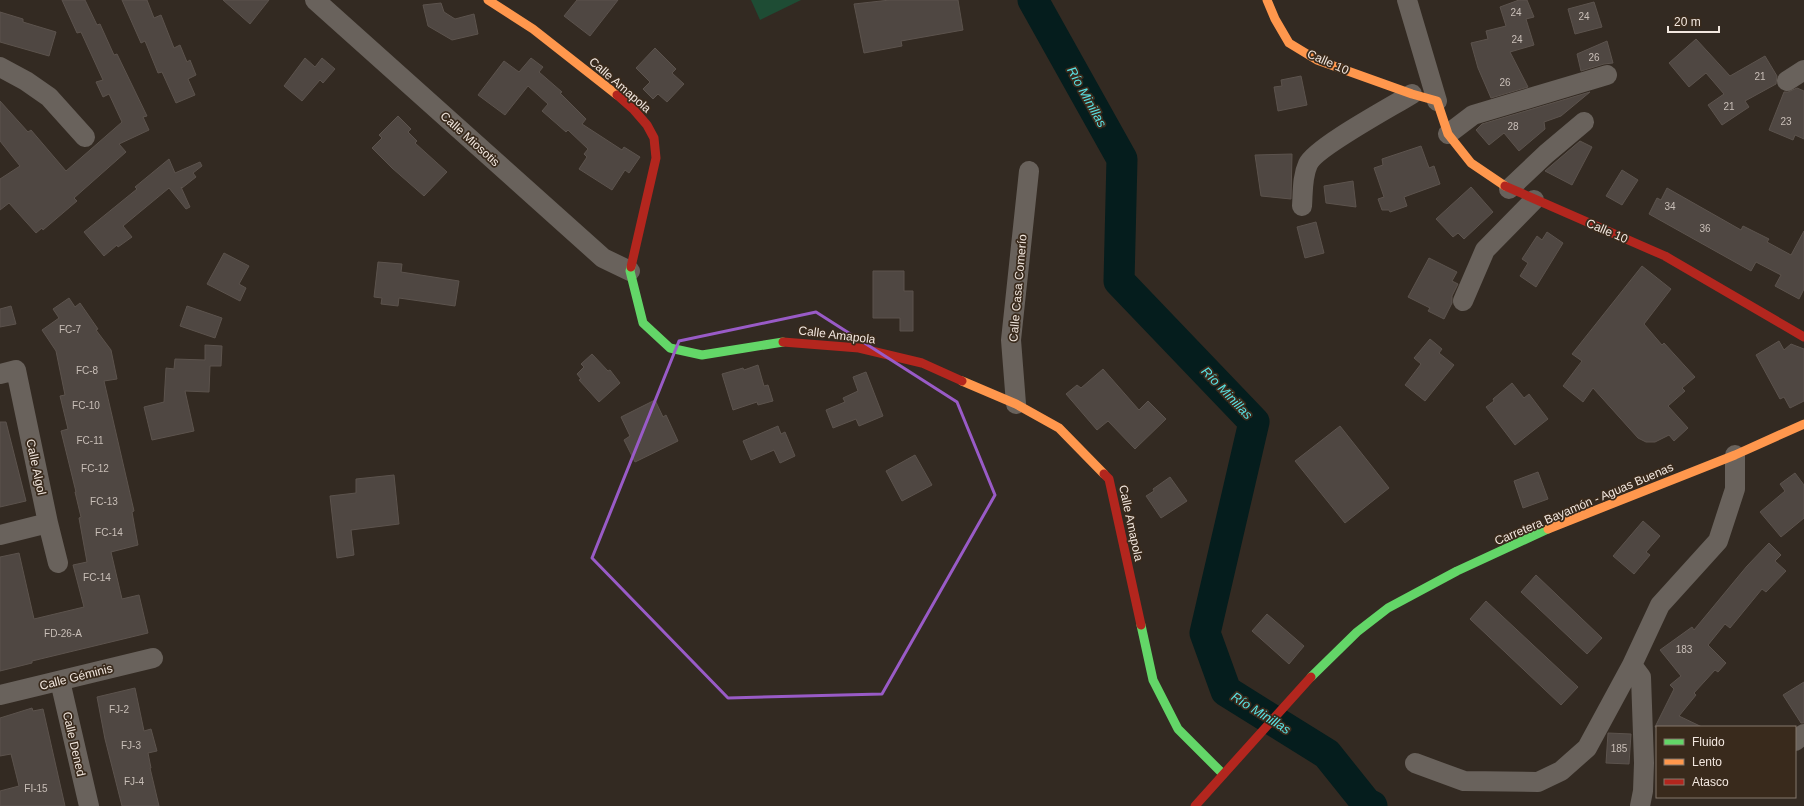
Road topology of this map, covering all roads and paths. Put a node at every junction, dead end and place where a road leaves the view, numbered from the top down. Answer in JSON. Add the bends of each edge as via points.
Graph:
{"nodes":[{"id":1,"x":314,"y":0,"type":"edge"},
{"id":2,"x":488,"y":0,"type":"edge"},
{"id":3,"x":1267,"y":0,"type":"edge"},
{"id":4,"x":1407,"y":0,"type":"edge"},
{"id":5,"x":0,"y":67,"type":"edge"},
{"id":6,"x":1804,"y":70,"type":"edge"},
{"id":7,"x":1607,"y":75,"type":"dead end"},
{"id":8,"x":1787,"y":81,"type":"dead end"},
{"id":9,"x":1412,"y":94,"type":"junction"},
{"id":10,"x":1437,"y":101,"type":"junction"},
{"id":11,"x":1584,"y":122,"type":"dead end"},
{"id":12,"x":1448,"y":134,"type":"junction"},
{"id":13,"x":85,"y":137,"type":"dead end"},
{"id":14,"x":1029,"y":171,"type":"dead end"},
{"id":15,"x":1509,"y":189,"type":"junction"},
{"id":16,"x":1534,"y":200,"type":"junction"},
{"id":17,"x":1302,"y":206,"type":"dead end"},
{"id":18,"x":630,"y":271,"type":"junction"},
{"id":19,"x":1464,"y":301,"type":"dead end"},
{"id":20,"x":1804,"y":337,"type":"edge"},
{"id":21,"x":8,"y":372,"type":"edge"},
{"id":22,"x":1016,"y":404,"type":"junction"},
{"id":23,"x":1804,"y":424,"type":"edge"},
{"id":24,"x":1735,"y":455,"type":"junction"},
{"id":25,"x":48,"y":523,"type":"junction"},
{"id":26,"x":0,"y":534,"type":"edge"},
{"id":27,"x":58,"y":563,"type":"dead end"},
{"id":28,"x":153,"y":658,"type":"dead end"},
{"id":29,"x":1632,"y":665,"type":"junction"},
{"id":30,"x":60,"y":681,"type":"junction"},
{"id":31,"x":0,"y":695,"type":"edge"},
{"id":32,"x":1804,"y":734,"type":"edge"},
{"id":33,"x":1796,"y":740,"type":"edge"},
{"id":34,"x":1415,"y":763,"type":"dead end"},
{"id":35,"x":1223,"y":774,"type":"junction"},
{"id":36,"x":89,"y":806,"type":"edge"},
{"id":37,"x":1195,"y":806,"type":"edge"},
{"id":38,"x":1640,"y":806,"type":"edge"}],
"edges":[{"from":1,"to":18,"type":"street","name":"Calle Miosotis","via":[[603,258]]},
{"from":2,"to":18,"type":"street","name":"Calle Amapola","via":[[533,28],[614,92],[634,110],[654,138],[656,158]]},
{"from":3,"to":9,"type":"street","name":"Calle 10","via":[[1289,42],[1317,60]]},
{"from":4,"to":10,"type":"street","name":"Calle 10"},
{"from":5,"to":13,"type":"street","via":[[49,97]]},
{"from":6,"to":8,"type":"street"},
{"from":7,"to":12,"type":"street","via":[[1473,115]]},
{"from":9,"to":10,"type":"street","name":"Calle 10"},
{"from":9,"to":17,"type":"street","via":[[1324,148],[1309,162],[1304,178]]},
{"from":10,"to":12,"type":"street","name":"Calle 10"},
{"from":11,"to":15,"type":"street"},
{"from":12,"to":15,"type":"street","name":"Calle 10","via":[[1471,163]]},
{"from":14,"to":22,"type":"street","name":"Calle Casa Comerío","via":[[1011,340]]},
{"from":15,"to":16,"type":"street","name":"Calle 10"},
{"from":16,"to":19,"type":"street","via":[[1485,250]]},
{"from":16,"to":20,"type":"street","name":"Calle 10","via":[[1665,256]]},
{"from":18,"to":22,"type":"street","name":"Calle Amapola","via":[[643,323],[670,348],[702,355],[787,341],[859,348],[922,363]]},
{"from":21,"to":25,"type":"street","name":"Calle Algol"},
{"from":22,"to":35,"type":"street","name":"Calle Amapola","via":[[1059,428],[1109,479],[1153,680],[1178,729]]},
{"from":23,"to":24,"type":"street","name":"Carretera Bayamón - Aguas Buenas"},
{"from":24,"to":29,"type":"street","via":[[1735,489],[1718,541],[1660,605]]},
{"from":24,"to":35,"type":"street","name":"Carretera Bayamón - Aguas Buenas","via":[[1560,524],[1450,574],[1388,608],[1321,666]]},
{"from":25,"to":26,"type":"street"},
{"from":25,"to":27,"type":"street","name":"Calle Algol"},
{"from":28,"to":30,"type":"street","name":"Calle Géminis"},
{"from":29,"to":34,"type":"street","via":[[1588,748],[1561,771],[1538,782],[1464,781]]},
{"from":29,"to":38,"type":"street","via":[[1641,677],[1644,763]]},
{"from":30,"to":31,"type":"street","name":"Calle Géminis"},
{"from":30,"to":36,"type":"street","name":"Calle Dened"},
{"from":32,"to":33,"type":"street"},
{"from":35,"to":37,"type":"street","name":"Carretera Bayamón - Aguas Buenas"}]}
